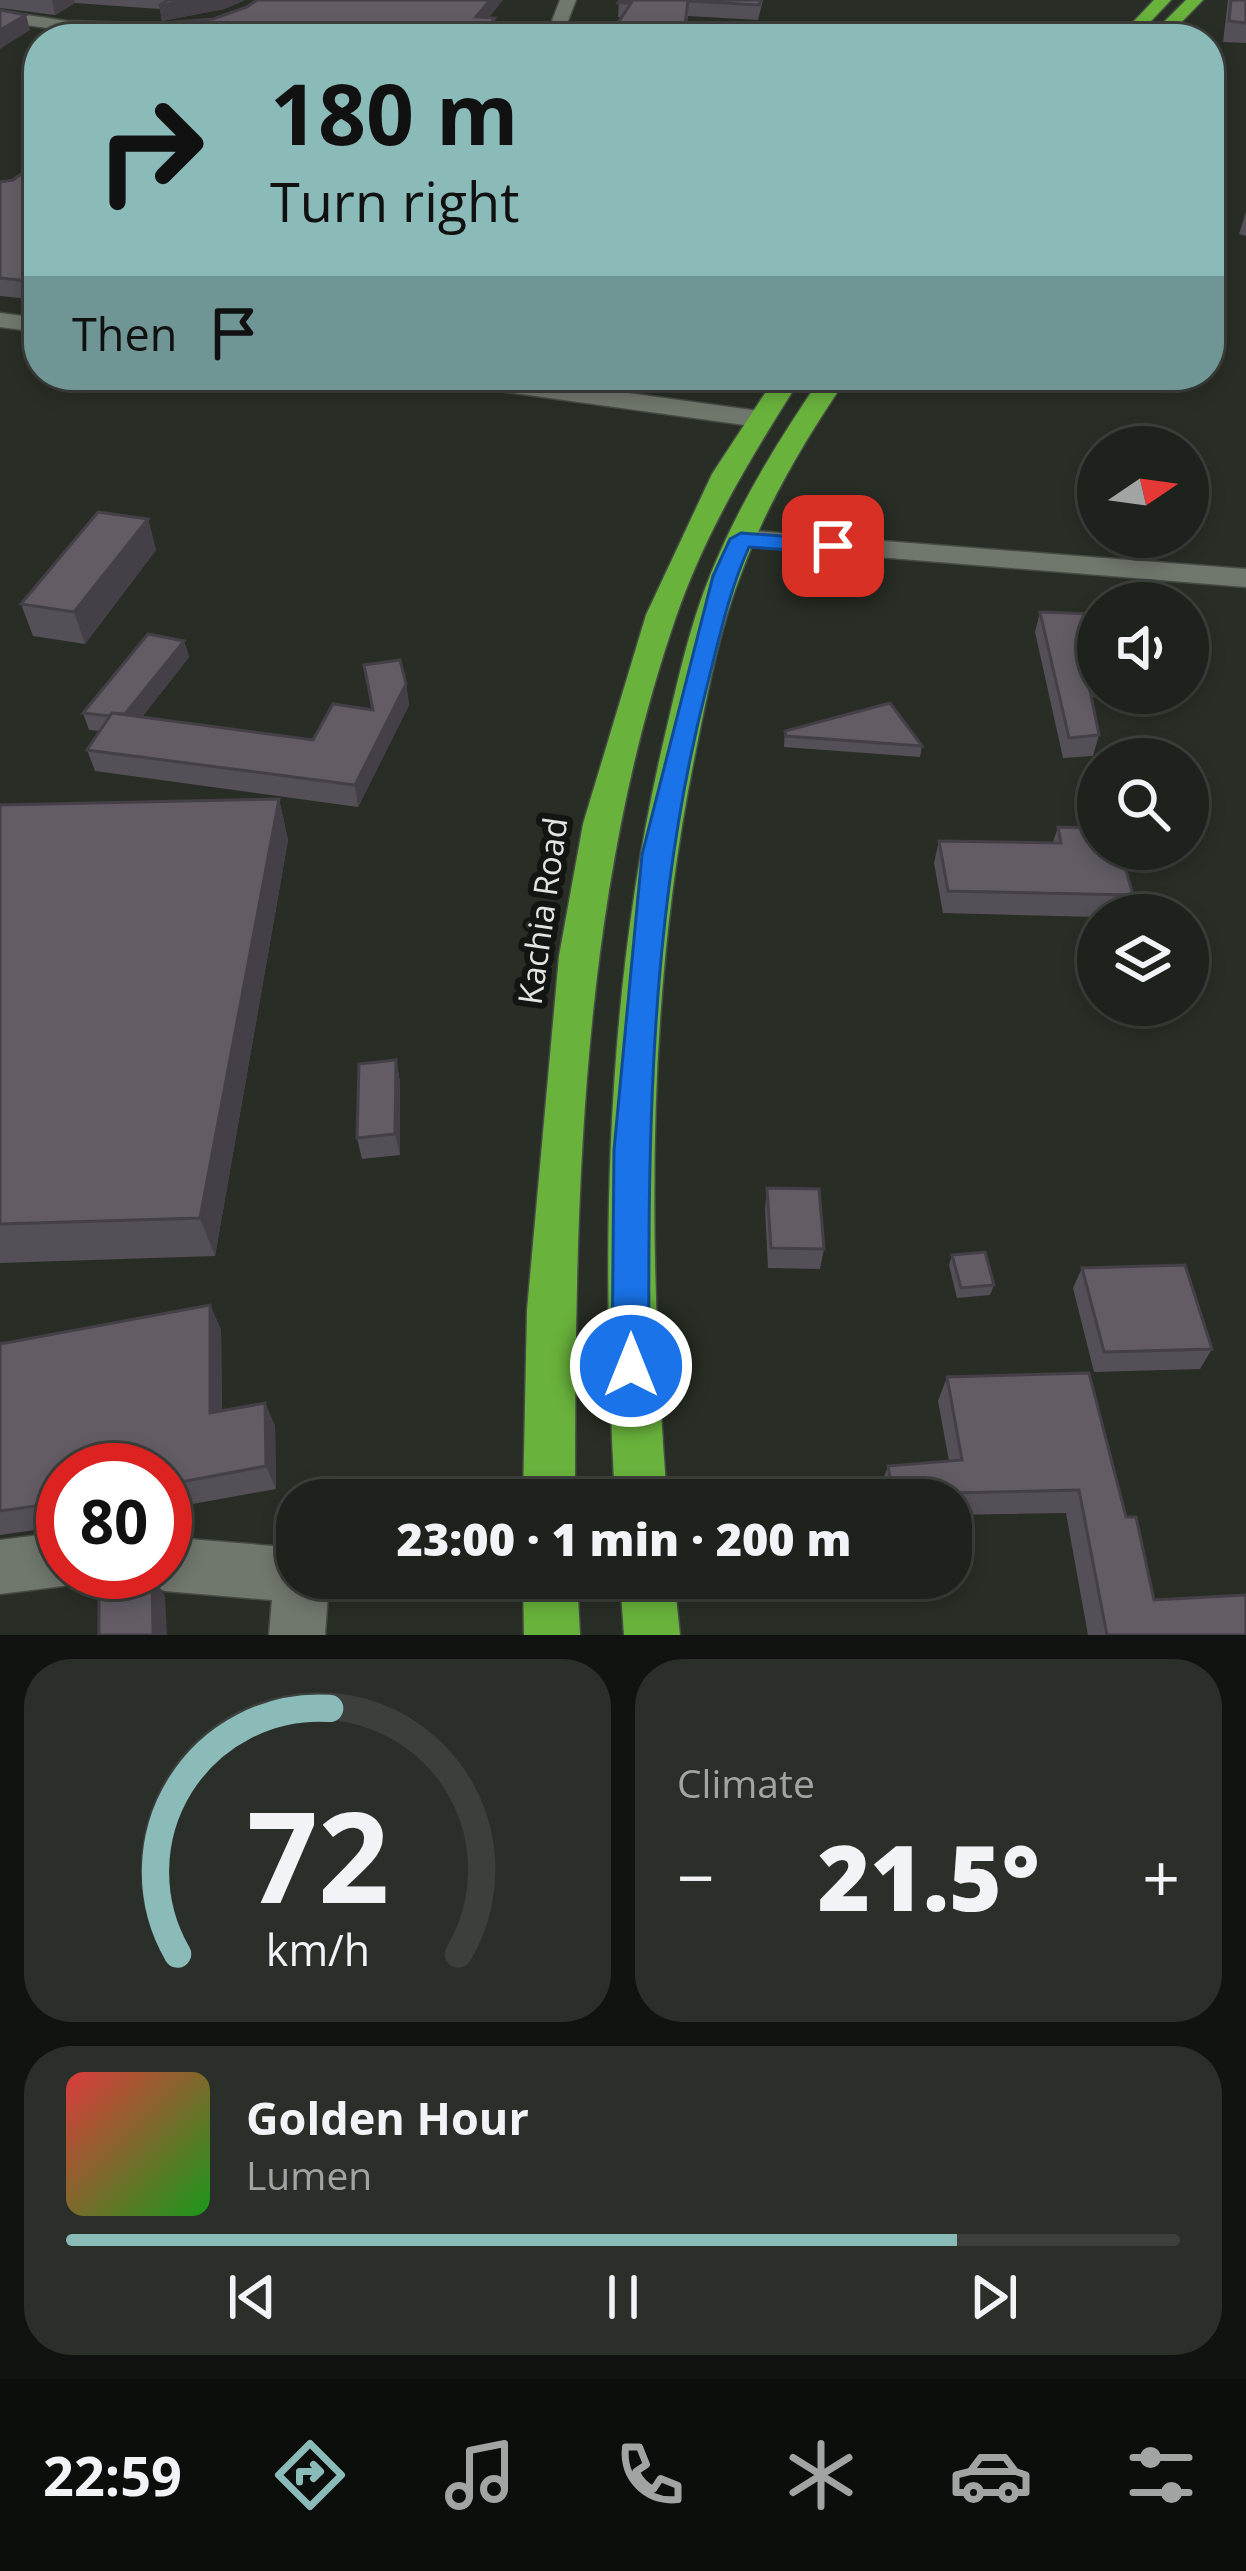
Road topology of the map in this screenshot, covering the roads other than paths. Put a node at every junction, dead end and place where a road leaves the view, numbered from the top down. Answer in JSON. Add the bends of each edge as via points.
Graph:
{"nodes":[{"id":1,"x":1162,"y":0,"type":"edge"},
{"id":2,"x":1195,"y":0,"type":"edge"},
{"id":3,"x":0,"y":16,"type":"edge"},
{"id":4,"x":54,"y":24,"type":"edge"},
{"id":5,"x":1139,"y":24,"type":"edge"},
{"id":6,"x":1170,"y":24,"type":"edge"},
{"id":7,"x":550,"y":390,"type":"edge"},
{"id":8,"x":779,"y":390,"type":"edge"},
{"id":9,"x":826,"y":390,"type":"edge"},
{"id":10,"x":759,"y":419,"type":"junction"},
{"id":11,"x":741,"y":539,"type":"junction"},
{"id":12,"x":1246,"y":578,"type":"edge"},
{"id":13,"x":549,"y":1479,"type":"edge"},
{"id":14,"x":639,"y":1479,"type":"edge"},
{"id":15,"x":36,"y":1562,"type":"edge"},
{"id":16,"x":192,"y":1566,"type":"edge"},
{"id":17,"x":0,"y":1567,"type":"edge"},
{"id":18,"x":276,"y":1574,"type":"edge"},
{"id":19,"x":299,"y":1599,"type":"edge"},
{"id":20,"x":551,"y":1599,"type":"edge"},
{"id":21,"x":648,"y":1599,"type":"edge"},
{"id":22,"x":297,"y":1635,"type":"edge"},
{"id":23,"x":552,"y":1635,"type":"edge"},
{"id":24,"x":652,"y":1635,"type":"edge"}],
"edges":[{"from":1,"to":5,"type":"highway"},
{"from":2,"to":6,"type":"highway"},
{"from":3,"to":4,"type":"street"},
{"from":7,"to":10,"type":"street"},
{"from":8,"to":10,"type":"highway","name":"Kachia Road"},
{"from":9,"to":11,"type":"highway"},
{"from":10,"to":13,"type":"highway","name":"Kachia Road","via":[[661,615],[601,824],[579,956],[551,1310]]},
{"from":11,"to":12,"type":"street"},
{"from":11,"to":14,"type":"highway","via":[[705,641],[656,855],[631,1150]]},
{"from":15,"to":17,"type":"street"},
{"from":16,"to":18,"type":"street"},
{"from":19,"to":22,"type":"street"},
{"from":20,"to":23,"type":"highway"},
{"from":21,"to":24,"type":"highway"}]}
